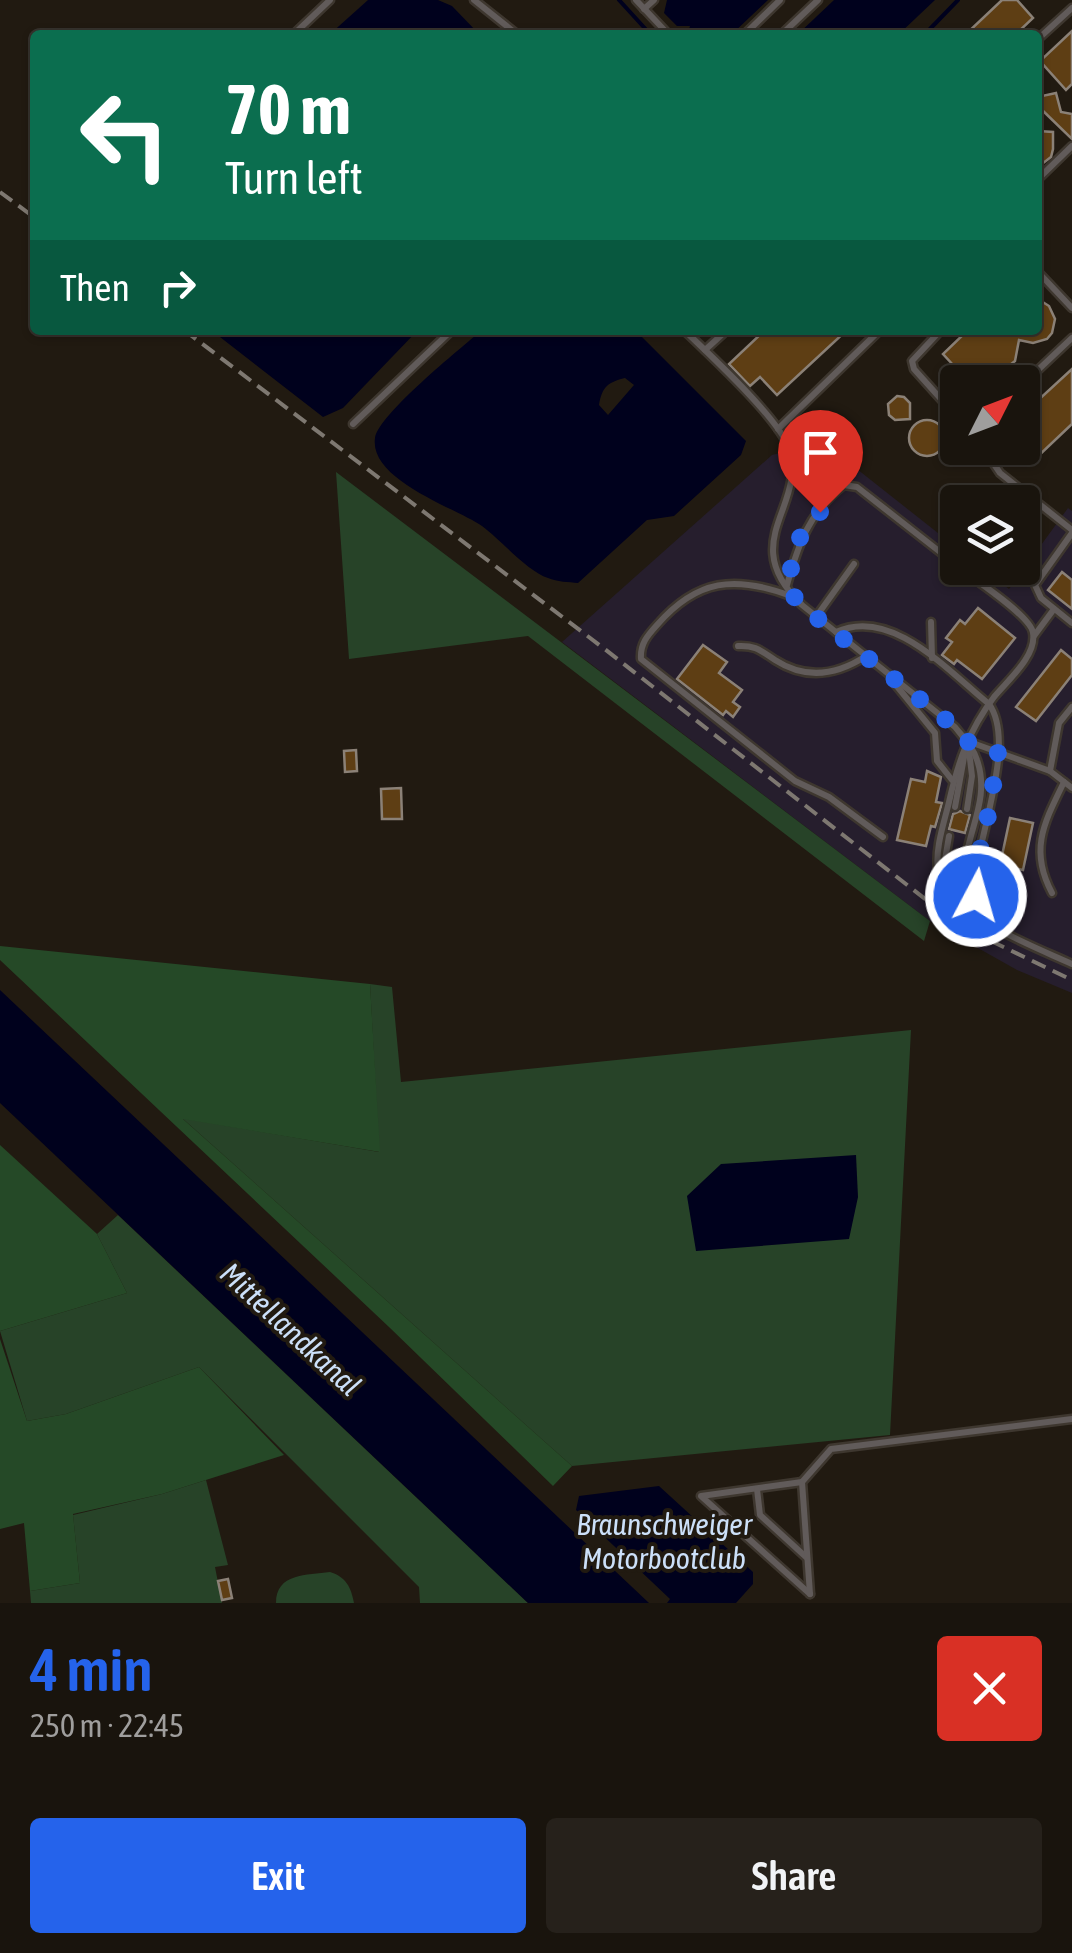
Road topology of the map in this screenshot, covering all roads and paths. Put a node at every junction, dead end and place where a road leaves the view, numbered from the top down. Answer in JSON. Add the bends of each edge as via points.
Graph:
{"nodes":[{"id":1,"x":330,"y":0,"type":"edge"},
{"id":2,"x":474,"y":0,"type":"edge"},
{"id":3,"x":636,"y":0,"type":"edge"},
{"id":4,"x":654,"y":0,"type":"edge"},
{"id":5,"x":780,"y":0,"type":"edge"},
{"id":6,"x":818,"y":0,"type":"edge"},
{"id":7,"x":1072,"y":8,"type":"edge"},
{"id":8,"x":644,"y":9,"type":"junction"},
{"id":9,"x":298,"y":30,"type":"edge"},
{"id":10,"x":512,"y":30,"type":"edge"},
{"id":11,"x":664,"y":30,"type":"edge"},
{"id":12,"x":749,"y":30,"type":"edge"},
{"id":13,"x":786,"y":30,"type":"edge"},
{"id":14,"x":1042,"y":35,"type":"edge"},
{"id":15,"x":1072,"y":146,"type":"edge"},
{"id":16,"x":1042,"y":175,"type":"edge"},
{"id":17,"x":1042,"y":276,"type":"edge"},
{"id":18,"x":1072,"y":308,"type":"edge"},
{"id":19,"x":447,"y":335,"type":"edge"},
{"id":20,"x":689,"y":335,"type":"edge"},
{"id":21,"x":722,"y":335,"type":"edge"},
{"id":22,"x":875,"y":335,"type":"edge"},
{"id":23,"x":936,"y":335,"type":"edge"},
{"id":24,"x":1072,"y":338,"type":"edge"},
{"id":25,"x":705,"y":350,"type":"junction"},
{"id":26,"x":1040,"y":368,"type":"edge"},
{"id":27,"x":940,"y":398,"type":"edge"},
{"id":28,"x":353,"y":424,"type":"dead end"},
{"id":29,"x":778,"y":429,"type":"junction"},
{"id":30,"x":994,"y":465,"type":"edge"},
{"id":31,"x":1072,"y":531,"type":"edge"},
{"id":32,"x":940,"y":553,"type":"edge"},
{"id":33,"x":854,"y":564,"type":"dead end"},
{"id":34,"x":981,"y":585,"type":"edge"},
{"id":35,"x":786,"y":587,"type":"junction"},
{"id":36,"x":792,"y":596,"type":"junction"},
{"id":37,"x":1054,"y":609,"type":"junction"},
{"id":38,"x":816,"y":616,"type":"junction"},
{"id":39,"x":931,"y":622,"type":"dead end"},
{"id":40,"x":1072,"y":623,"type":"edge"},
{"id":41,"x":836,"y":632,"type":"junction"},
{"id":42,"x":1034,"y":636,"type":"junction"},
{"id":43,"x":738,"y":646,"type":"dead end"},
{"id":44,"x":866,"y":656,"type":"junction"},
{"id":45,"x":932,"y":659,"type":"junction"},
{"id":46,"x":880,"y":667,"type":"junction"},
{"id":47,"x":990,"y":704,"type":"junction"},
{"id":48,"x":1072,"y":707,"type":"edge"},
{"id":49,"x":966,"y":741,"type":"junction"},
{"id":50,"x":998,"y":752,"type":"junction"},
{"id":51,"x":1050,"y":771,"type":"junction"},
{"id":52,"x":1064,"y":782,"type":"junction"},
{"id":53,"x":1072,"y":788,"type":"edge"},
{"id":54,"x":952,"y":790,"type":"junction"},
{"id":55,"x":955,"y":807,"type":"dead end"},
{"id":56,"x":967,"y":809,"type":"dead end"},
{"id":57,"x":948,"y":836,"type":"dead end"},
{"id":58,"x":883,"y":837,"type":"dead end"},
{"id":59,"x":958,"y":854,"type":"dead end"},
{"id":60,"x":1052,"y":893,"type":"dead end"},
{"id":61,"x":952,"y":899,"type":"junction"},
{"id":62,"x":983,"y":920,"type":"junction"},
{"id":63,"x":1008,"y":934,"type":"junction"},
{"id":64,"x":1072,"y":964,"type":"edge"},
{"id":65,"x":1072,"y":1419,"type":"edge"},
{"id":66,"x":802,"y":1482,"type":"junction"},
{"id":67,"x":757,"y":1489,"type":"junction"},
{"id":68,"x":807,"y":1558,"type":"junction"}],
"edges":[{"from":1,"to":9,"type":"lane"},
{"from":2,"to":10,"type":"lane"},
{"from":3,"to":8,"type":"lane"},
{"from":4,"to":8,"type":"lane"},
{"from":5,"to":12,"type":"lane"},
{"from":6,"to":13,"type":"lane"},
{"from":7,"to":14,"type":"lane"},
{"from":8,"to":11,"type":"lane"},
{"from":15,"to":16,"type":"lane"},
{"from":17,"to":18,"type":"lane"},
{"from":19,"to":28,"type":"lane"},
{"from":20,"to":25,"type":"lane"},
{"from":21,"to":25,"type":"lane"},
{"from":22,"to":29,"type":"lane"},
{"from":23,"to":27,"type":"lane","via":[[912,361]]},
{"from":24,"to":26,"type":"lane"},
{"from":25,"to":29,"type":"lane"},
{"from":29,"to":35,"type":"lane","via":[[791,464],[773,555]]},
{"from":30,"to":31,"type":"lane"},
{"from":31,"to":37,"type":"lane","via":[[1036,585]]},
{"from":32,"to":35,"type":"lane","via":[[857,487],[844,485],[799,539]]},
{"from":33,"to":38,"type":"lane"},
{"from":34,"to":42,"type":"lane","via":[[1020,615]]},
{"from":35,"to":36,"type":"lane"},
{"from":36,"to":38,"type":"lane"},
{"from":36,"to":58,"type":"lane","via":[[732,583],[703,587],[674,605],[649,633],[642,659],[795,781]]},
{"from":37,"to":40,"type":"lane"},
{"from":37,"to":42,"type":"lane"},
{"from":38,"to":41,"type":"lane"},
{"from":39,"to":45,"type":"lane"},
{"from":41,"to":44,"type":"lane"},
{"from":41,"to":45,"type":"lane","via":[[860,625],[888,630]]},
{"from":42,"to":47,"type":"lane","via":[[1028,655]]},
{"from":43,"to":44,"type":"lane","via":[[754,645],[793,669],[823,674]]},
{"from":44,"to":46,"type":"lane"},
{"from":45,"to":47,"type":"lane"},
{"from":46,"to":49,"type":"lane"},
{"from":46,"to":54,"type":"lane","via":[[935,733],[937,761],[952,779]]},
{"from":47,"to":49,"type":"lane"},
{"from":47,"to":50,"type":"lane","via":[[1000,724]]},
{"from":48,"to":51,"type":"lane","via":[[1059,723]]},
{"from":49,"to":50,"type":"lane"},
{"from":49,"to":54,"type":"lane"},
{"from":49,"to":55,"type":"lane"},
{"from":49,"to":56,"type":"lane","via":[[972,776]]},
{"from":49,"to":62,"type":"lane","via":[[977,759],[981,790],[964,887]]},
{"from":50,"to":51,"type":"lane"},
{"from":50,"to":63,"type":"lane","via":[[974,886],[980,906]]},
{"from":51,"to":52,"type":"lane"},
{"from":52,"to":53,"type":"lane"},
{"from":52,"to":60,"type":"lane","via":[[1040,847],[1041,872]]},
{"from":54,"to":61,"type":"lane","via":[[937,866]]},
{"from":57,"to":61,"type":"lane","via":[[944,866]]},
{"from":59,"to":62,"type":"lane","via":[[957,889]]},
{"from":61,"to":62,"type":"lane"},
{"from":62,"to":63,"type":"lane"},
{"from":63,"to":64,"type":"lane"},
{"from":65,"to":66,"type":"lane","via":[[830,1449]]},
{"from":66,"to":67,"type":"lane"},
{"from":66,"to":68,"type":"lane"},
{"from":67,"to":68,"type":"lane","via":[[760,1515]]},
{"from":67,"to":68,"type":"lane","via":[[701,1496],[810,1594]]}]}
